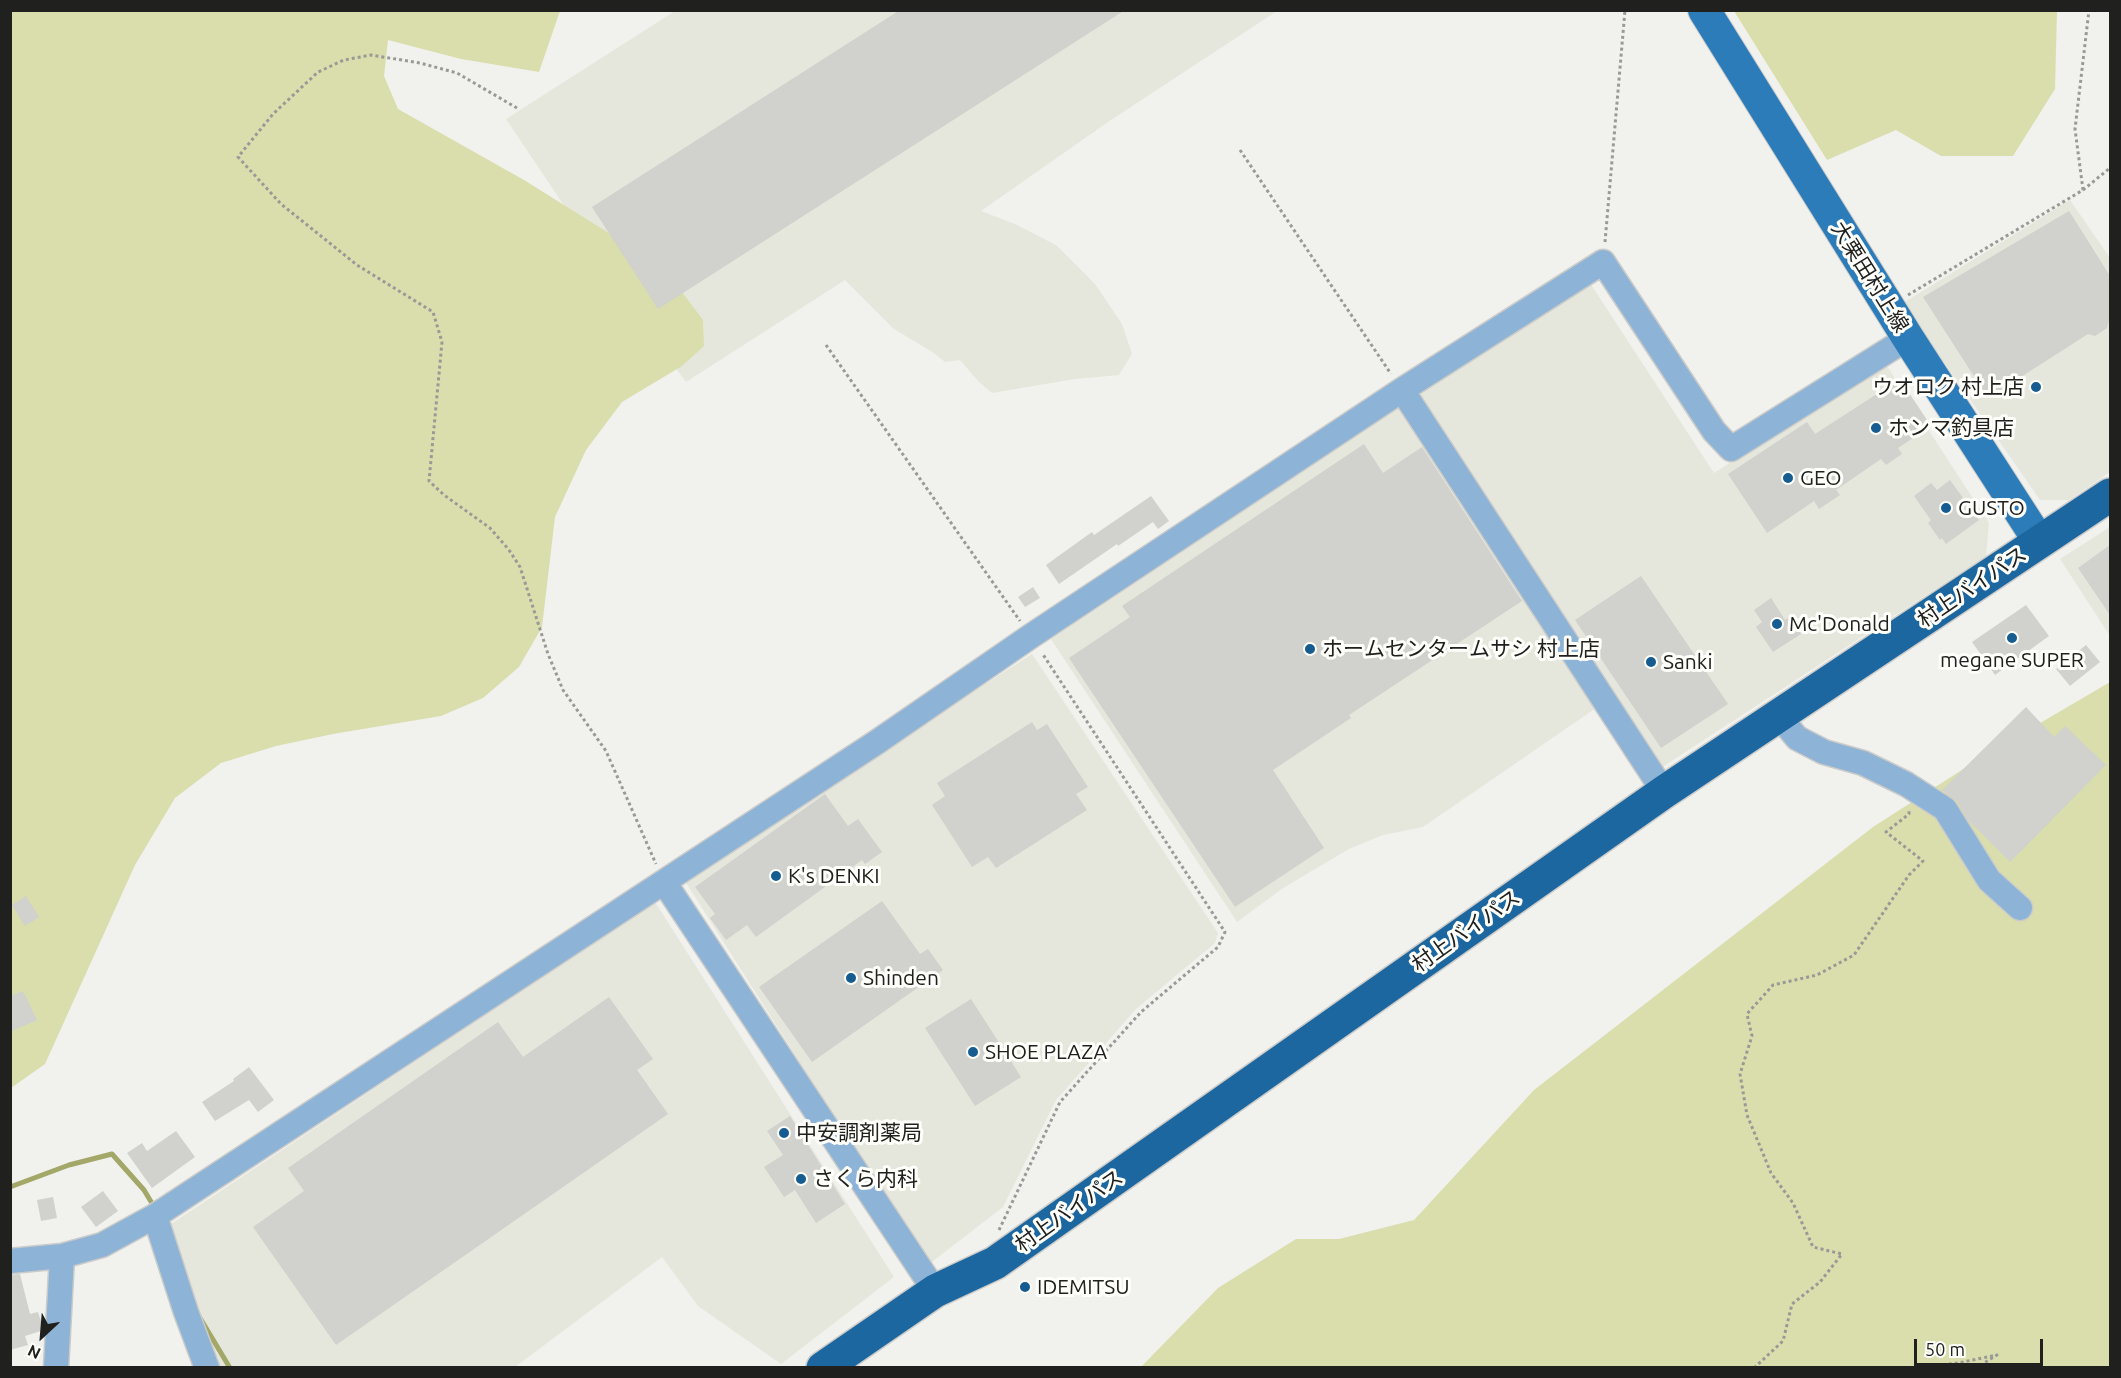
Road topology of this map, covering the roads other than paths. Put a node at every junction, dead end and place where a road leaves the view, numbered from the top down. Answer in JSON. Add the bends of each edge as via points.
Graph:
{"nodes":[{"id":1,"x":1704,"y":10,"type":"edge"},
{"id":2,"x":1908,"y":338,"type":"junction"},
{"id":3,"x":1402,"y":390,"type":"junction"},
{"id":4,"x":2110,"y":495,"type":"edge"},
{"id":5,"x":2039,"y":541,"type":"junction"},
{"id":6,"x":1779,"y":716,"type":"junction"},
{"id":7,"x":1664,"y":792,"type":"junction"},
{"id":8,"x":664,"y":882,"type":"junction"},
{"id":9,"x":2020,"y":908,"type":"dead end"},
{"id":10,"x":155,"y":1216,"type":"junction"},
{"id":11,"x":62,"y":1256,"type":"junction"},
{"id":12,"x":10,"y":1260,"type":"edge"},
{"id":13,"x":934,"y":1291,"type":"junction"},
{"id":14,"x":56,"y":1368,"type":"edge"},
{"id":15,"x":207,"y":1368,"type":"edge"},
{"id":16,"x":823,"y":1368,"type":"edge"}],
"edges":[{"from":1,"to":2,"type":"main road","name":"大栗田村上線"},
{"from":2,"to":3,"type":"street","via":[[1731,449],[1714,431],[1603,262]]},
{"from":2,"to":5,"type":"main road","name":"大栗田村上線"},
{"from":3,"to":7,"type":"street"},
{"from":3,"to":8,"type":"street"},
{"from":4,"to":5,"type":"highway","name":"村上バイパス"},
{"from":5,"to":6,"type":"highway","name":"村上バイパス"},
{"from":6,"to":7,"type":"highway","name":"村上バイパス"},
{"from":6,"to":9,"type":"street","via":[[1797,738],[1906,784],[1945,809],[1989,880]]},
{"from":7,"to":13,"type":"highway","name":"村上バイパス","via":[[995,1263]]},
{"from":8,"to":10,"type":"street"},
{"from":8,"to":13,"type":"street"},
{"from":10,"to":11,"type":"street","via":[[102,1245]]},
{"from":10,"to":15,"type":"street"},
{"from":11,"to":12,"type":"street"},
{"from":11,"to":14,"type":"street"},
{"from":13,"to":16,"type":"highway","name":"村上バイパス"}]}
